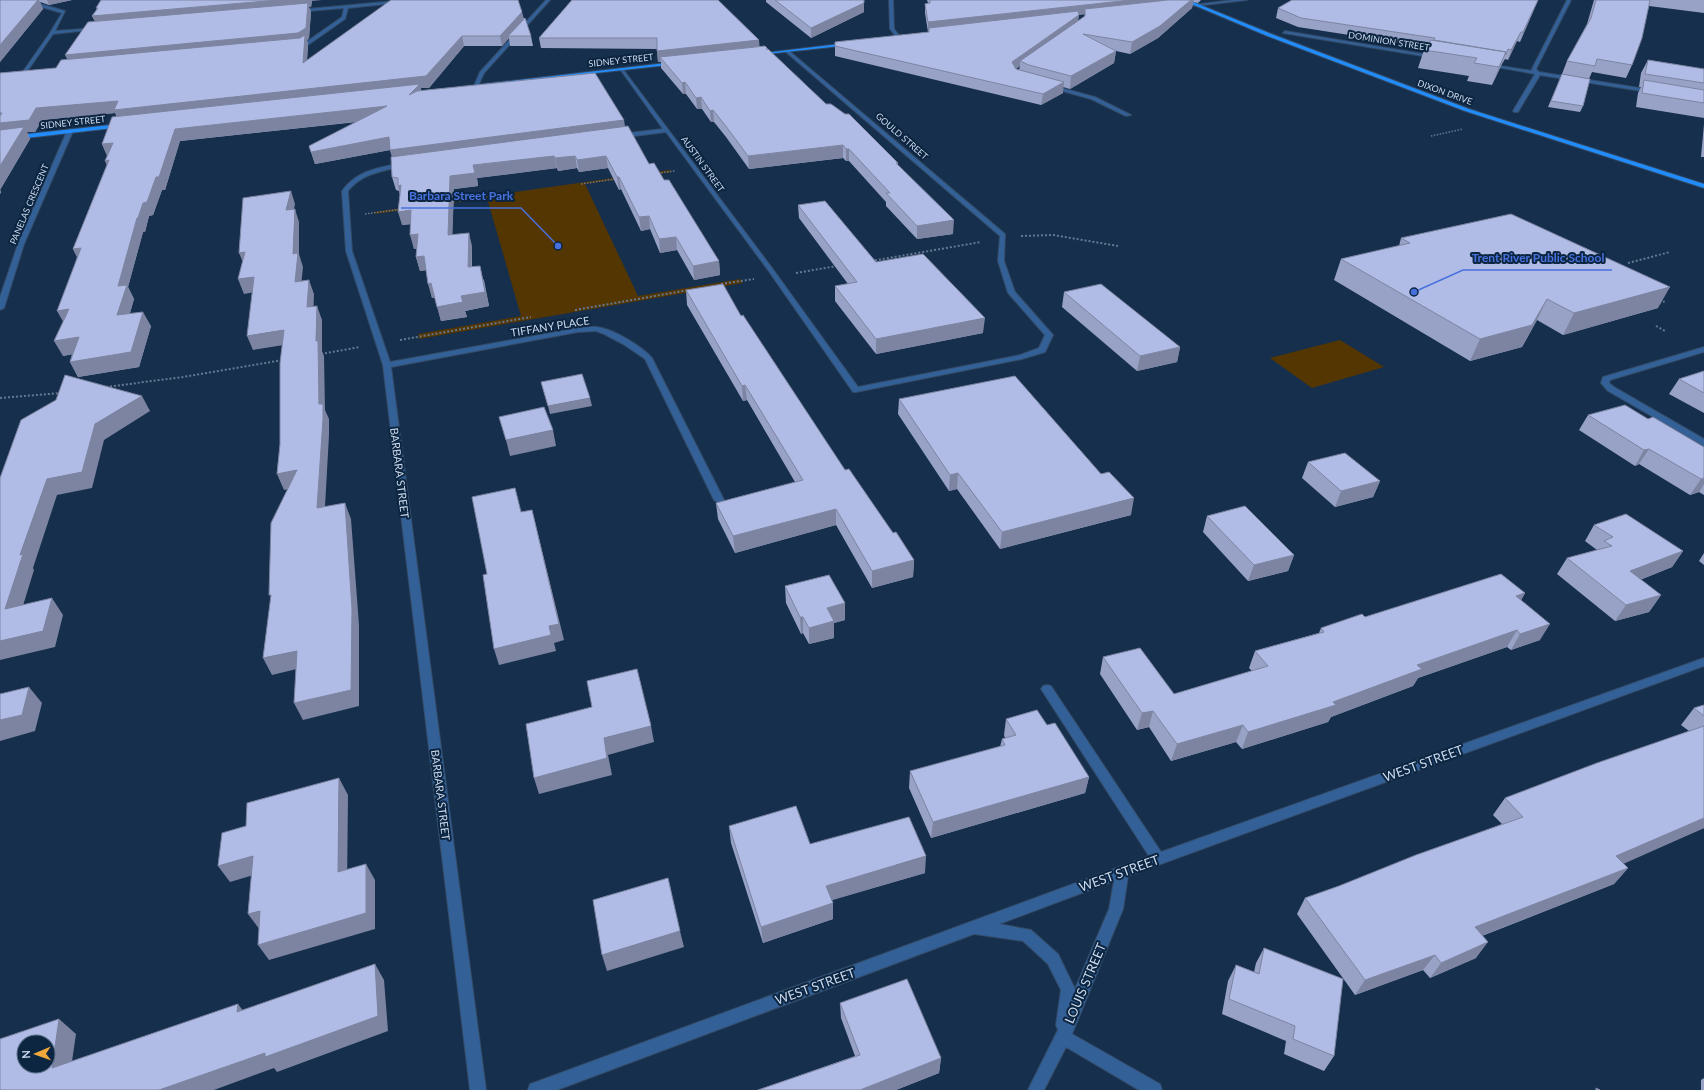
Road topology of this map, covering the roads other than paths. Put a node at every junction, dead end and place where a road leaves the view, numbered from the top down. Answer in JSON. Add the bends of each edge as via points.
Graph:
{"nodes":[{"id":1,"x":10,"y":0,"type":"edge"},
{"id":2,"x":421,"y":0,"type":"edge"},
{"id":3,"x":548,"y":0,"type":"edge"},
{"id":4,"x":891,"y":0,"type":"edge"},
{"id":5,"x":1184,"y":0,"type":"edge"},
{"id":6,"x":1245,"y":0,"type":"edge"},
{"id":7,"x":1569,"y":0,"type":"edge"},
{"id":8,"x":1195,"y":5,"type":"junction"},
{"id":9,"x":346,"y":6,"type":"junction"},
{"id":10,"x":1188,"y":6,"type":"dead end"},
{"id":11,"x":290,"y":11,"type":"edge"},
{"id":12,"x":100,"y":28,"type":"edge"},
{"id":13,"x":52,"y":32,"type":"junction"},
{"id":14,"x":1285,"y":32,"type":"dead end"},
{"id":15,"x":908,"y":37,"type":"edge"},
{"id":16,"x":900,"y":38,"type":"junction"},
{"id":17,"x":894,"y":39,"type":"edge"},
{"id":18,"x":851,"y":44,"type":"edge"},
{"id":19,"x":288,"y":47,"type":"edge"},
{"id":20,"x":788,"y":51,"type":"junction"},
{"id":21,"x":748,"y":55,"type":"edge"},
{"id":22,"x":1438,"y":57,"type":"edge"},
{"id":23,"x":677,"y":63,"type":"edge"},
{"id":24,"x":1484,"y":65,"type":"edge"},
{"id":25,"x":622,"y":69,"type":"junction"},
{"id":26,"x":31,"y":72,"type":"edge"},
{"id":27,"x":1538,"y":74,"type":"junction"},
{"id":28,"x":476,"y":85,"type":"junction"},
{"id":29,"x":1046,"y":86,"type":"edge"},
{"id":30,"x":453,"y":88,"type":"edge"},
{"id":31,"x":1659,"y":94,"type":"edge"},
{"id":32,"x":1516,"y":111,"type":"dead end"},
{"id":33,"x":1128,"y":115,"type":"dead end"},
{"id":34,"x":124,"y":125,"type":"edge"},
{"id":35,"x":667,"y":130,"type":"junction"},
{"id":36,"x":70,"y":131,"type":"junction"},
{"id":37,"x":612,"y":137,"type":"edge"},
{"id":38,"x":0,"y":139,"type":"edge"},
{"id":39,"x":416,"y":163,"type":"edge"},
{"id":40,"x":1704,"y":186,"type":"edge"},
{"id":41,"x":1003,"y":235,"type":"joint"},
{"id":42,"x":0,"y":308,"type":"edge"},
{"id":43,"x":1704,"y":349,"type":"edge"},
{"id":44,"x":386,"y":365,"type":"junction"},
{"id":45,"x":1704,"y":443,"type":"edge"},
{"id":46,"x":719,"y":500,"type":"dead end"},
{"id":47,"x":1704,"y":662,"type":"edge"},
{"id":48,"x":1047,"y":689,"type":"dead end"},
{"id":49,"x":1158,"y":859,"type":"junction"},
{"id":50,"x":1122,"y":872,"type":"junction"},
{"id":51,"x":974,"y":926,"type":"junction"},
{"id":52,"x":1062,"y":1037,"type":"junction"},
{"id":53,"x":478,"y":1090,"type":"edge"},
{"id":54,"x":536,"y":1090,"type":"edge"},
{"id":55,"x":1036,"y":1090,"type":"edge"},
{"id":56,"x":1154,"y":1090,"type":"edge"}],
"edges":[{"from":1,"to":13,"type":"street","via":[[21,0],[64,12]]},
{"from":2,"to":9,"type":"street"},
{"from":3,"to":28,"type":"street","via":[[482,72]]},
{"from":4,"to":16,"type":"street","via":[[892,29]]},
{"from":5,"to":8,"type":"main road","name":"DIXON DRIVE"},
{"from":6,"to":8,"type":"street"},
{"from":7,"to":27,"type":"street","via":[[1534,69]]},
{"from":8,"to":10,"type":"main road"},
{"from":8,"to":40,"type":"main road","name":"DIXON DRIVE","via":[[1467,110]]},
{"from":9,"to":11,"type":"street"},
{"from":9,"to":19,"type":"street","via":[[344,18],[303,46]]},
{"from":12,"to":13,"type":"street"},
{"from":13,"to":26,"type":"street","via":[[21,73]]},
{"from":14,"to":22,"type":"street","name":"DOMINION STREET"},
{"from":15,"to":16,"type":"main road"},
{"from":16,"to":17,"type":"main road"},
{"from":18,"to":20,"type":"main road"},
{"from":20,"to":21,"type":"main road"},
{"from":20,"to":41,"type":"street","name":"GOULD STREET"},
{"from":23,"to":25,"type":"main road","name":"SIDNEY STREET"},
{"from":24,"to":27,"type":"street"},
{"from":25,"to":28,"type":"main road","name":"SIDNEY STREET"},
{"from":25,"to":35,"type":"street","name":"AUSTIN STREET"},
{"from":27,"to":31,"type":"street"},
{"from":27,"to":32,"type":"street"},
{"from":28,"to":30,"type":"main road","name":"SIDNEY STREET"},
{"from":29,"to":33,"type":"street","via":[[1093,98]]},
{"from":34,"to":36,"type":"main road","name":"SIDNEY STREET"},
{"from":35,"to":37,"type":"street"},
{"from":35,"to":41,"type":"street","name":"AUSTIN STREET","via":[[856,390],[1022,357],[1042,350],[1049,335],[1012,293],[1001,261]]},
{"from":36,"to":38,"type":"main road","name":"SIDNEY STREET"},
{"from":36,"to":42,"type":"street","name":"PANELAS CRESCENT","via":[[21,244]]},
{"from":39,"to":44,"type":"street","name":"BARBARA STREET","via":[[369,172],[353,181],[345,191],[349,251]]},
{"from":43,"to":45,"type":"street","via":[[1606,379],[1605,383],[1611,389]]},
{"from":44,"to":46,"type":"street","name":"TIFFANY PLACE","via":[[578,330],[601,330],[638,349],[648,358]]},
{"from":44,"to":53,"type":"street","name":"BARBARA STREET"},
{"from":47,"to":49,"type":"street","name":"WEST STREET"},
{"from":48,"to":49,"type":"street"},
{"from":49,"to":50,"type":"street","name":"WEST STREET"},
{"from":50,"to":51,"type":"street","name":"WEST STREET"},
{"from":50,"to":52,"type":"street","name":"LOUIS STREET","via":[[1116,909]]},
{"from":51,"to":52,"type":"street","via":[[1026,935],[1054,959],[1068,989]]},
{"from":51,"to":54,"type":"street","name":"WEST STREET"},
{"from":52,"to":55,"type":"street","name":"LOUIS STREET"},
{"from":52,"to":56,"type":"street"}]}
